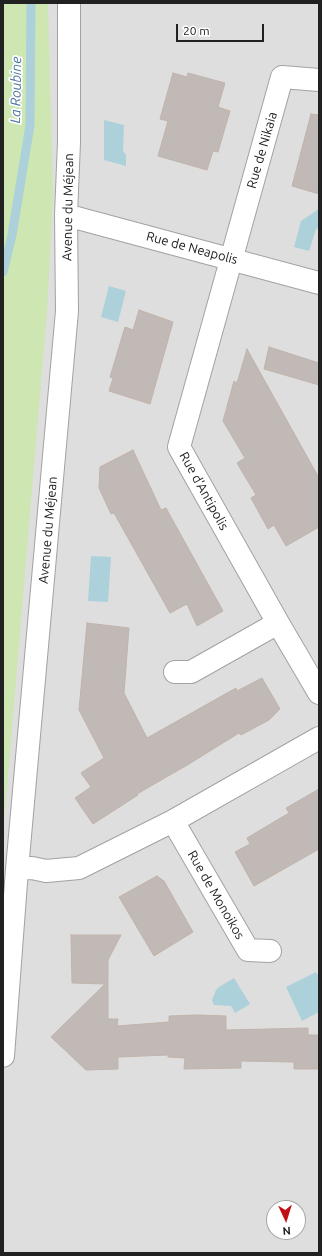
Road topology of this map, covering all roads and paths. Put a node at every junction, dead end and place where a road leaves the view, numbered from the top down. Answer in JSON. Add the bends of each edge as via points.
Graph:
{"nodes":[{"id":1,"x":69,"y":3,"type":"edge"},
{"id":2,"x":319,"y":80,"type":"edge"},
{"id":3,"x":66,"y":215,"type":"junction"},
{"id":4,"x":231,"y":258,"type":"junction"},
{"id":5,"x":319,"y":283,"type":"edge"},
{"id":6,"x":278,"y":623,"type":"junction"},
{"id":7,"x":175,"y":672,"type":"dead end"},
{"id":8,"x":319,"y":693,"type":"edge"},
{"id":9,"x":319,"y":738,"type":"edge"},
{"id":10,"x":173,"y":821,"type":"junction"},
{"id":11,"x":17,"y":869,"type":"junction"},
{"id":12,"x":270,"y":951,"type":"dead end"},
{"id":13,"x":3,"y":1056,"type":"edge"}],
"edges":[{"from":1,"to":3,"type":"street","name":"Avenue du Méjean"},
{"from":2,"to":4,"type":"street","name":"Rue de Nikaia","via":[[282,77]]},
{"from":3,"to":4,"type":"street","name":"Rue de Neapolis"},
{"from":3,"to":11,"type":"street","name":"Avenue du Méjean","via":[[67,310]]},
{"from":4,"to":5,"type":"street","name":"Rue de Neapolis"},
{"from":4,"to":6,"type":"street","name":"Rue d'Antipolis","via":[[179,447]]},
{"from":6,"to":7,"type":"street","via":[[191,672]]},
{"from":6,"to":8,"type":"street","name":"Rue d'Antipolis"},
{"from":9,"to":10,"type":"street"},
{"from":10,"to":11,"type":"street","via":[[79,868],[46,871],[32,868]]},
{"from":10,"to":12,"type":"street","name":"Rue de Monoikos","via":[[248,950]]},
{"from":11,"to":13,"type":"street","name":"Avenue du Méjean"}]}
